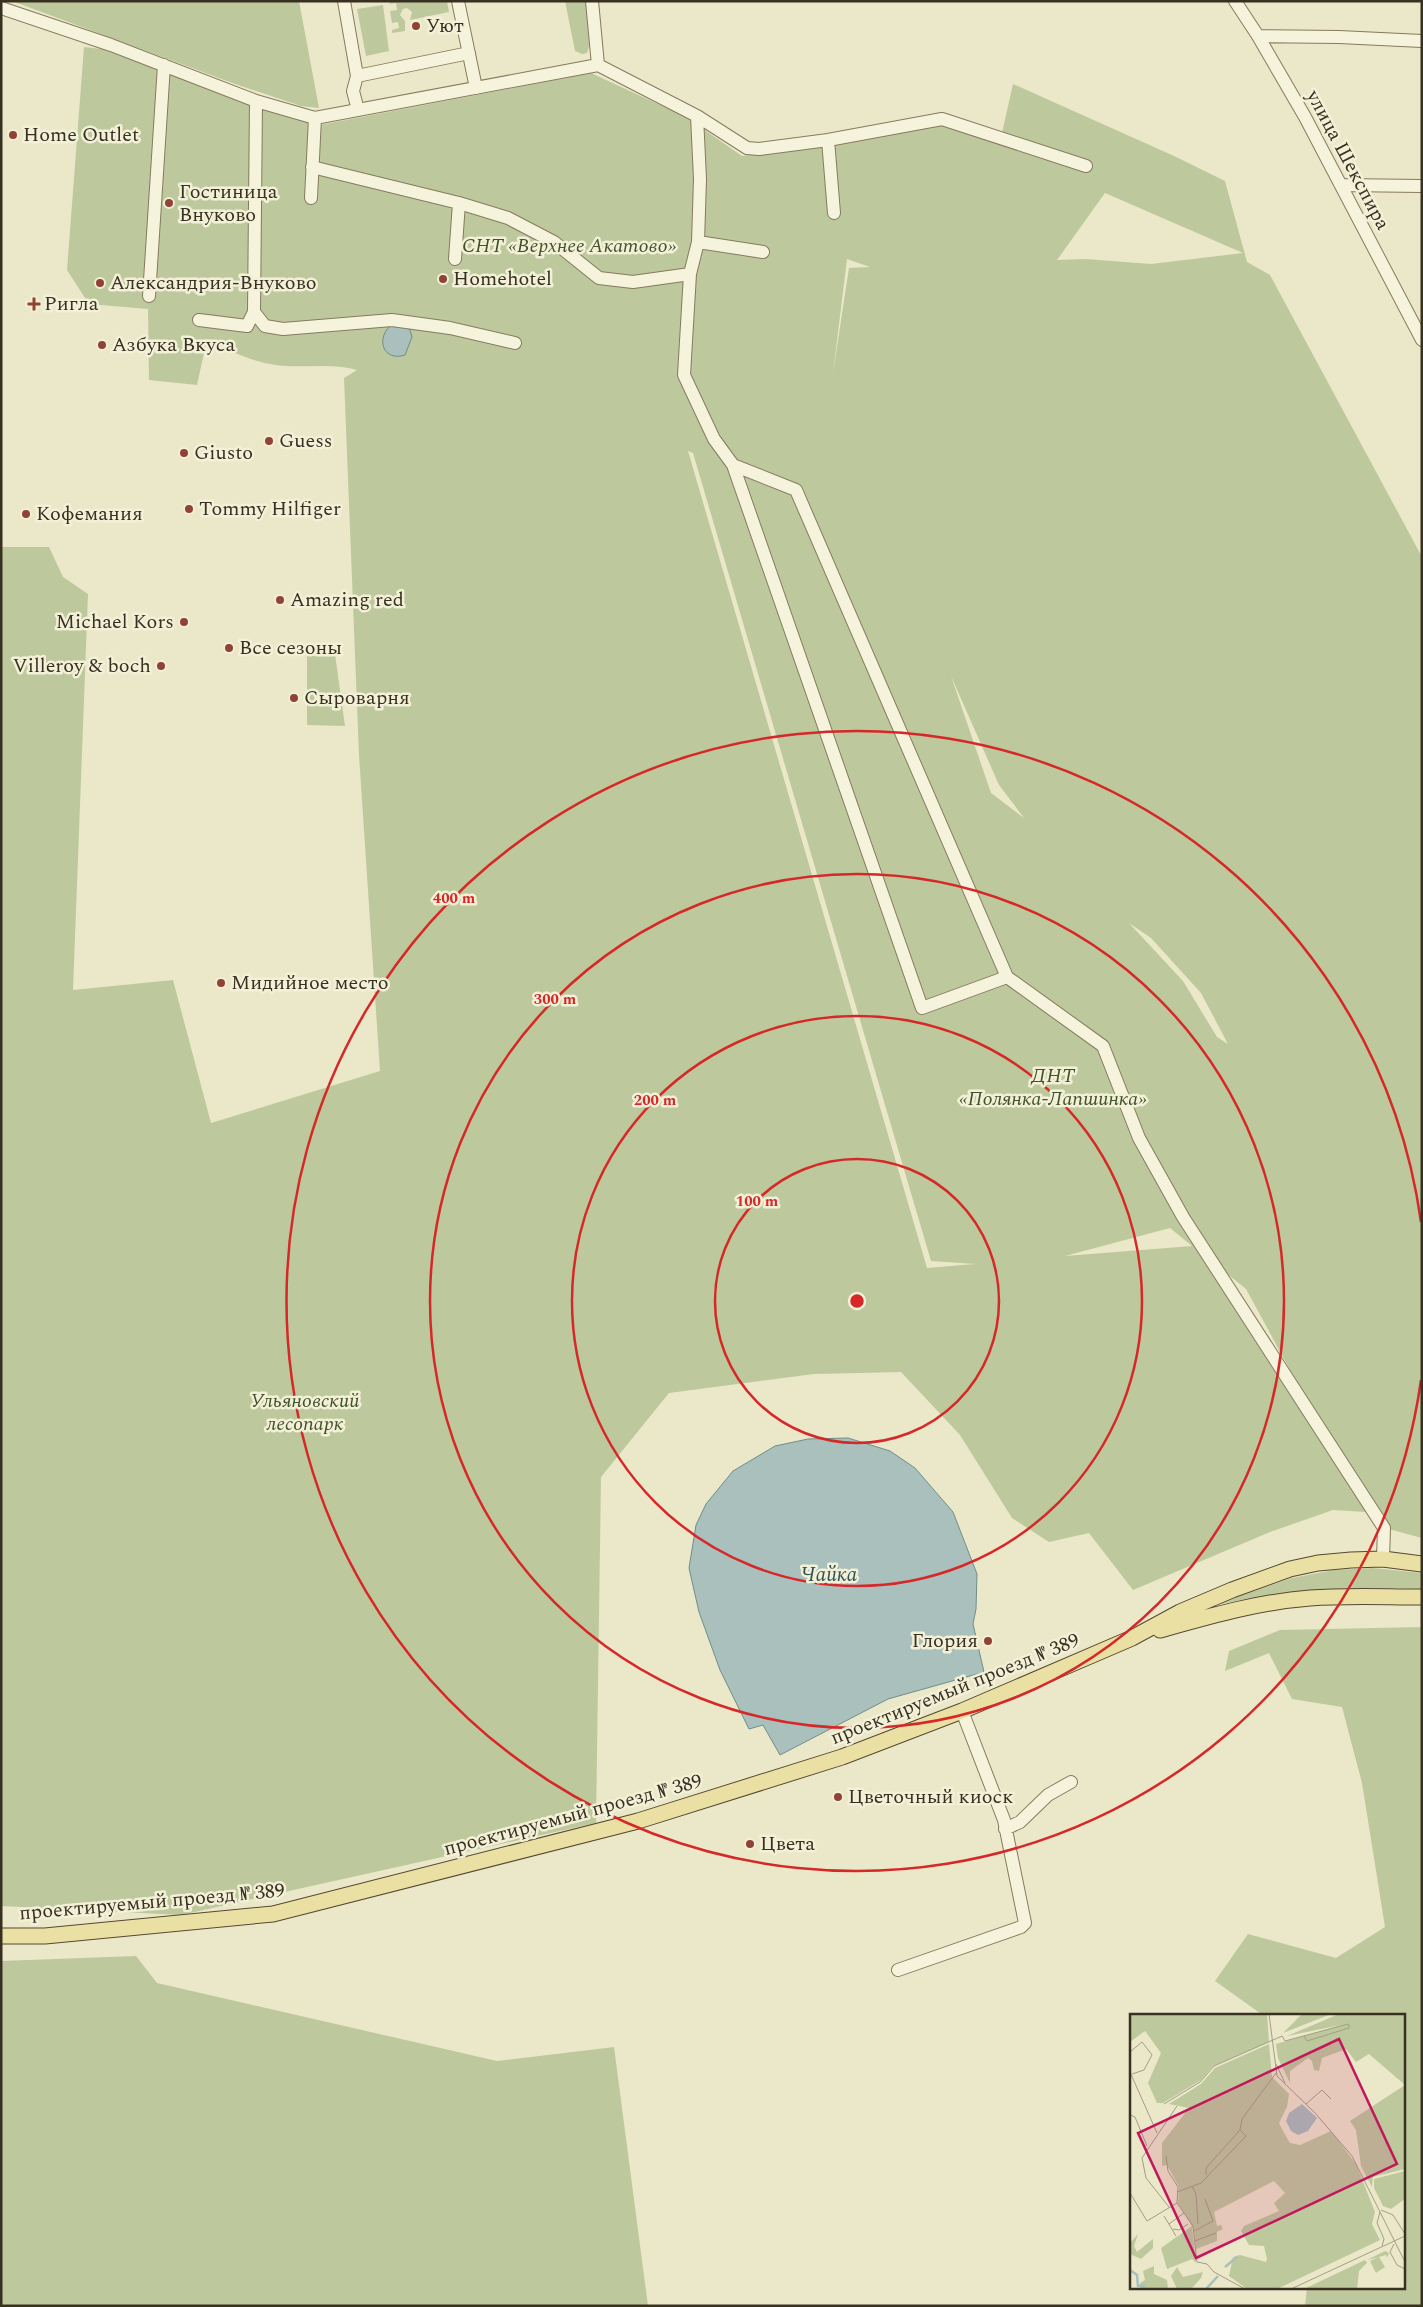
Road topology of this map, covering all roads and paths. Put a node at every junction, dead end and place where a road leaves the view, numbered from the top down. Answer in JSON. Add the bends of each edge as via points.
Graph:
{"nodes":[{"id":1,"x":344,"y":1,"type":"edge"},
{"id":2,"x":458,"y":1,"type":"edge"},
{"id":3,"x":592,"y":1,"type":"edge"},
{"id":4,"x":1235,"y":1,"type":"edge"},
{"id":5,"x":1,"y":8,"type":"edge"},
{"id":6,"x":1258,"y":36,"type":"junction"},
{"id":7,"x":1422,"y":41,"type":"edge"},
{"id":8,"x":469,"y":54,"type":"junction"},
{"id":9,"x":164,"y":65,"type":"junction"},
{"id":10,"x":598,"y":65,"type":"junction"},
{"id":11,"x":357,"y":76,"type":"junction"},
{"id":12,"x":476,"y":88,"type":"junction"},
{"id":13,"x":256,"y":100,"type":"junction"},
{"id":14,"x":358,"y":110,"type":"junction"},
{"id":15,"x":697,"y":116,"type":"junction"},
{"id":16,"x":315,"y":118,"type":"junction"},
{"id":17,"x":828,"y":140,"type":"junction"},
{"id":18,"x":1086,"y":166,"type":"dead end"},
{"id":19,"x":312,"y":167,"type":"junction"},
{"id":20,"x":1342,"y":185,"type":"junction"},
{"id":21,"x":1422,"y":186,"type":"edge"},
{"id":22,"x":311,"y":198,"type":"dead end"},
{"id":23,"x":459,"y":202,"type":"junction"},
{"id":24,"x":834,"y":213,"type":"dead end"},
{"id":25,"x":698,"y":242,"type":"junction"},
{"id":26,"x":763,"y":252,"type":"dead end"},
{"id":27,"x":456,"y":259,"type":"dead end"},
{"id":28,"x":690,"y":274,"type":"junction"},
{"id":29,"x":148,"y":296,"type":"dead end"},
{"id":30,"x":254,"y":312,"type":"junction"},
{"id":31,"x":199,"y":320,"type":"dead end"},
{"id":32,"x":1422,"y":340,"type":"edge"},
{"id":33,"x":515,"y":342,"type":"dead end"},
{"id":34,"x":733,"y":465,"type":"junction"},
{"id":35,"x":1007,"y":977,"type":"junction"},
{"id":36,"x":1383,"y":1560,"type":"junction"},
{"id":37,"x":1422,"y":1564,"type":"edge"},
{"id":38,"x":1422,"y":1597,"type":"edge"},
{"id":39,"x":1132,"y":1638,"type":"junction"},
{"id":40,"x":962,"y":1711,"type":"junction"},
{"id":41,"x":1071,"y":1782,"type":"dead end"},
{"id":42,"x":1005,"y":1829,"type":"junction"},
{"id":43,"x":1,"y":1936,"type":"edge"},
{"id":44,"x":898,"y":1970,"type":"dead end"}],
"edges":[{"from":1,"to":11,"type":"street"},
{"from":2,"to":8,"type":"street"},
{"from":3,"to":10,"type":"street"},
{"from":4,"to":6,"type":"street","name":"улица Шекспира"},
{"from":5,"to":9,"type":"street"},
{"from":6,"to":7,"type":"street"},
{"from":6,"to":20,"type":"street","name":"улица Шекспира"},
{"from":8,"to":11,"type":"street"},
{"from":8,"to":12,"type":"street"},
{"from":9,"to":13,"type":"street"},
{"from":9,"to":29,"type":"street"},
{"from":10,"to":12,"type":"street"},
{"from":10,"to":15,"type":"street"},
{"from":11,"to":14,"type":"street","via":[[353,91]]},
{"from":12,"to":14,"type":"street"},
{"from":13,"to":16,"type":"street"},
{"from":13,"to":30,"type":"street"},
{"from":14,"to":16,"type":"street"},
{"from":15,"to":17,"type":"street","via":[[747,148]]},
{"from":15,"to":25,"type":"street"},
{"from":16,"to":19,"type":"street"},
{"from":17,"to":18,"type":"street","via":[[942,119]]},
{"from":17,"to":24,"type":"street"},
{"from":19,"to":22,"type":"street"},
{"from":19,"to":23,"type":"street"},
{"from":20,"to":21,"type":"street"},
{"from":20,"to":32,"type":"street","name":"улица Шекспира"},
{"from":23,"to":27,"type":"street"},
{"from":23,"to":28,"type":"street","via":[[508,218],[554,242],[599,278],[633,282]]},
{"from":25,"to":26,"type":"street"},
{"from":25,"to":28,"type":"street"},
{"from":28,"to":34,"type":"street","via":[[684,375],[714,439]]},
{"from":30,"to":31,"type":"street","via":[[248,326]]},
{"from":30,"to":33,"type":"street","via":[[265,326],[283,329],[392,320]]},
{"from":34,"to":35,"type":"street","via":[[796,490]]},
{"from":34,"to":35,"type":"street","via":[[922,1008]]},
{"from":35,"to":36,"type":"street","via":[[1103,1046],[1139,1138],[1183,1217],[1384,1528]]},
{"from":36,"to":37,"type":"main road","name":"проектируемый проезд № 389"},
{"from":36,"to":39,"type":"main road","name":"проектируемый проезд № 389","via":[[1318,1563],[1290,1569],[1189,1608]]},
{"from":38,"to":39,"type":"main road","name":"проектируемый проезд № 389","via":[[1311,1598],[1273,1602],[1234,1609]]},
{"from":39,"to":40,"type":"main road","name":"проектируемый проезд № 389"},
{"from":40,"to":42,"type":"street","via":[[995,1794]]},
{"from":40,"to":43,"type":"main road","name":"проектируемый проезд № 389","via":[[842,1757],[638,1821],[274,1914],[45,1936]]},
{"from":41,"to":42,"type":"street","via":[[1048,1795],[1020,1822]]},
{"from":42,"to":44,"type":"street","via":[[1025,1923],[1021,1928]]}]}
